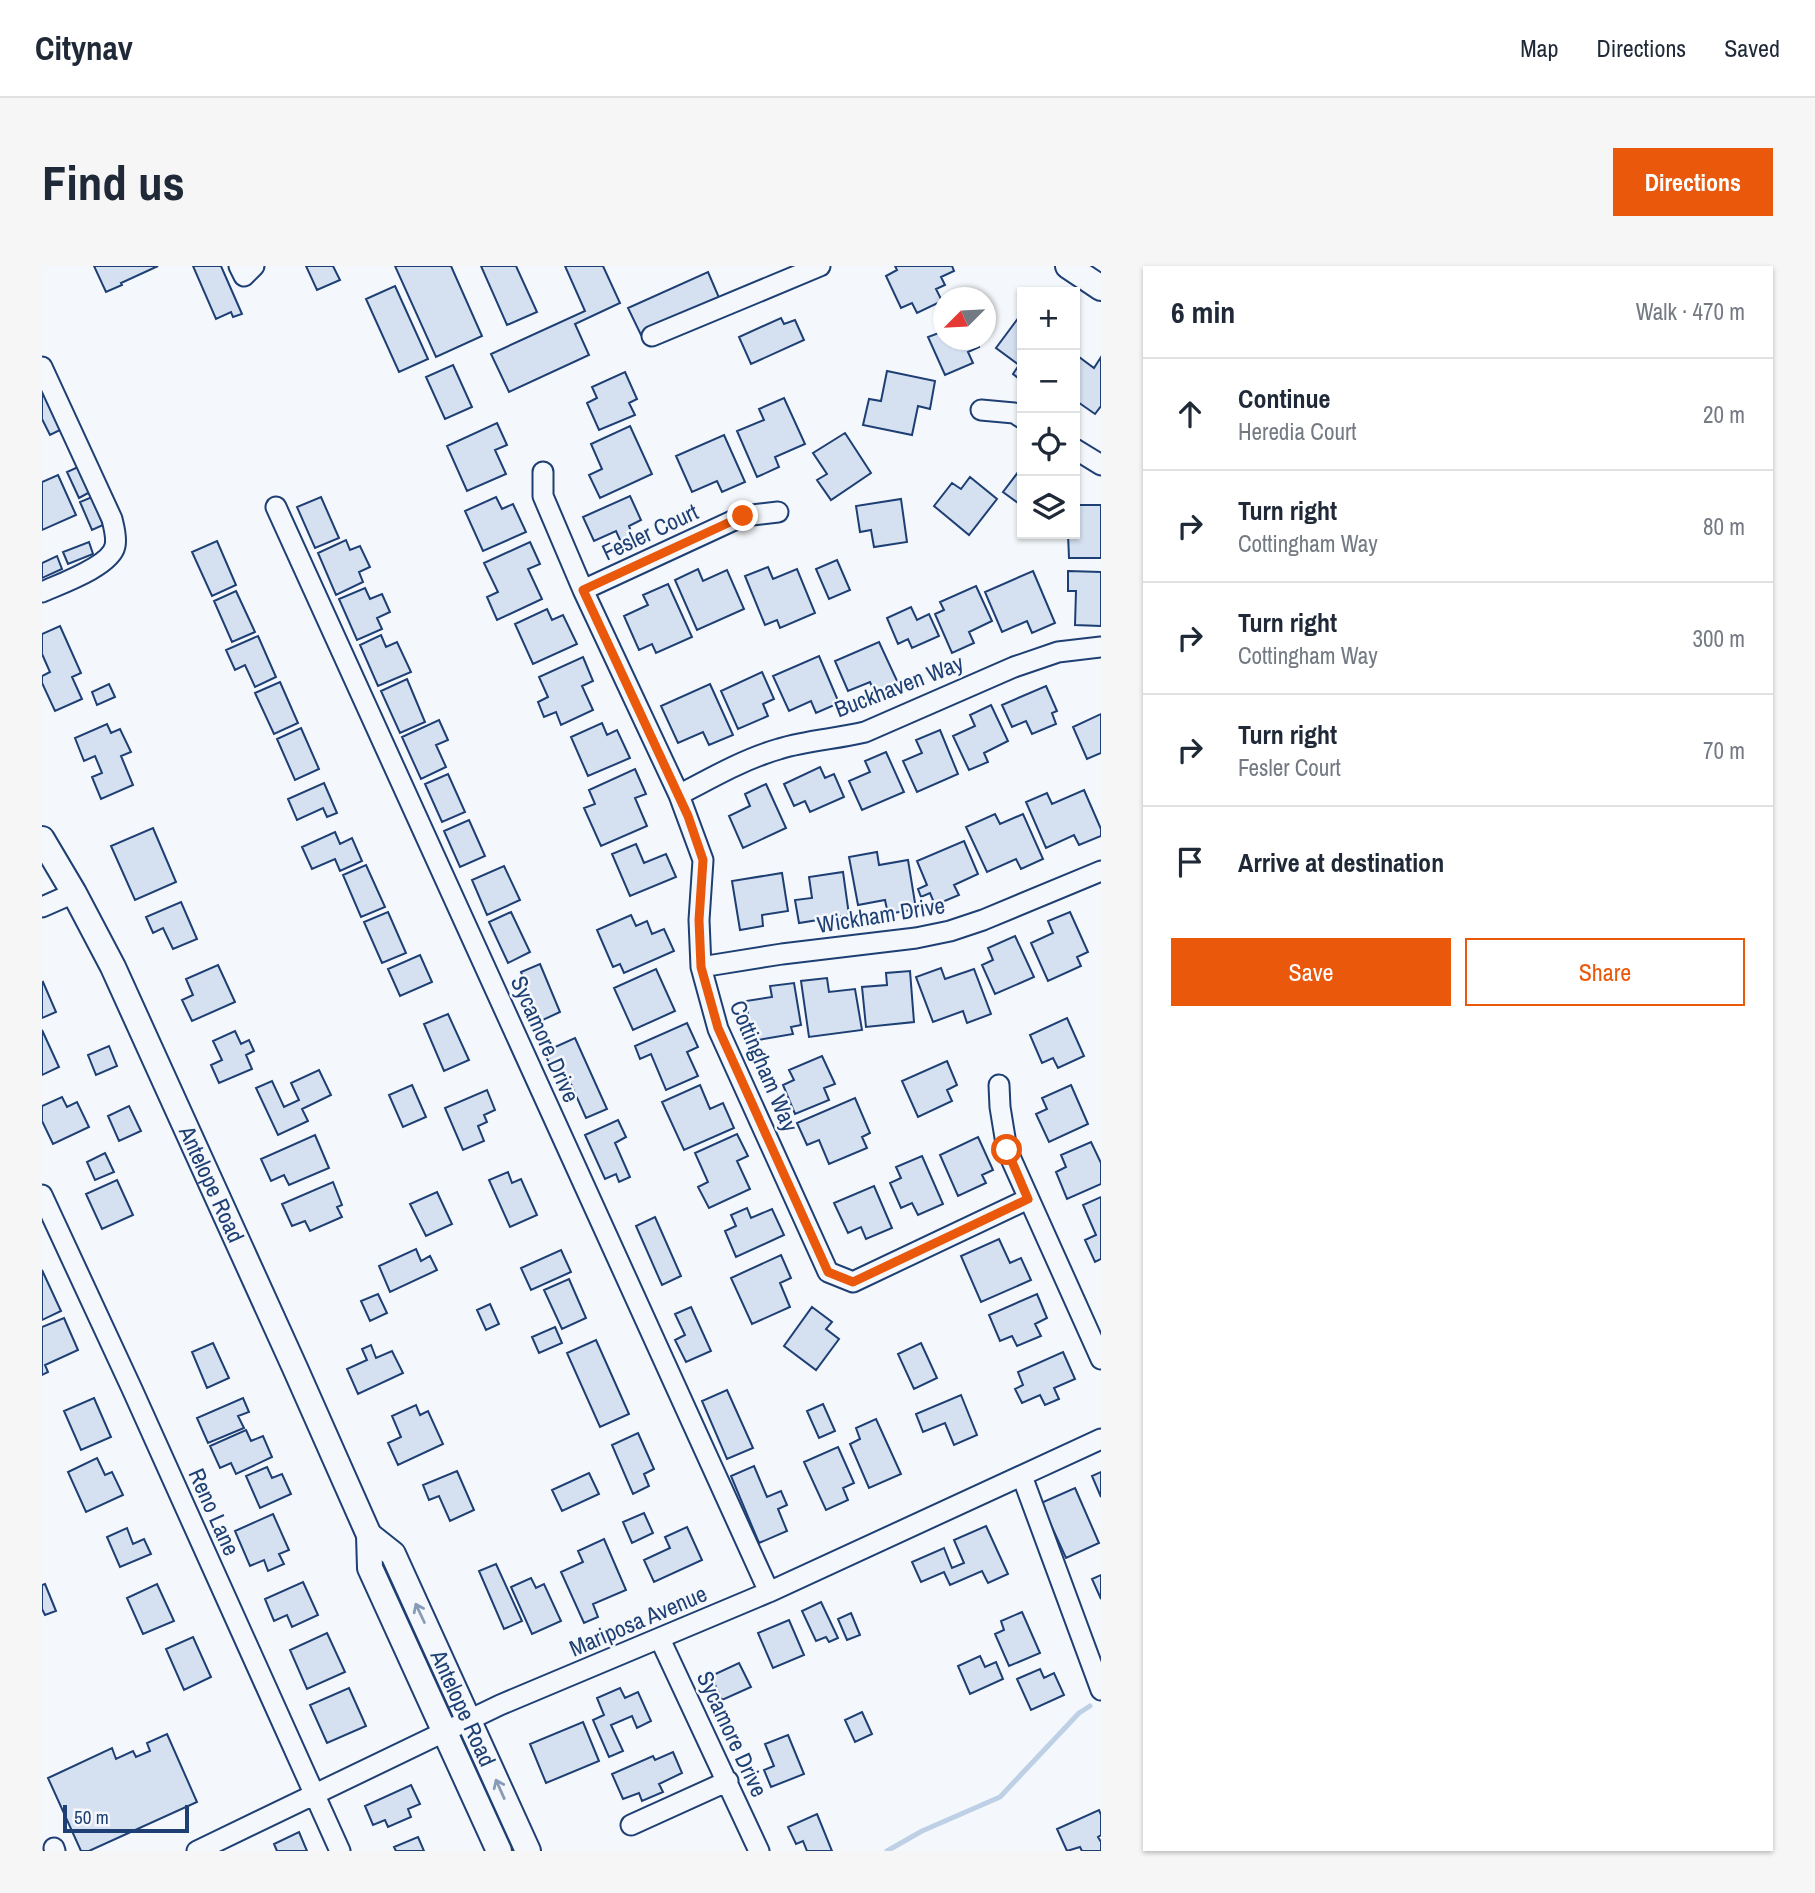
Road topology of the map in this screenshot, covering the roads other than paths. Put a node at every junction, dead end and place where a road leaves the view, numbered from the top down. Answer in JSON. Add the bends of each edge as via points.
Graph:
{"nodes":[{"id":1,"x":239,"y":266,"type":"edge"},
{"id":2,"x":254,"y":266,"type":"edge"},
{"id":3,"x":820,"y":266,"type":"edge"},
{"id":4,"x":1068,"y":266,"type":"edge"},
{"id":5,"x":1101,"y":288,"type":"edge"},
{"id":6,"x":652,"y":336,"type":"dead end"},
{"id":7,"x":42,"y":367,"type":"edge"},
{"id":8,"x":981,"y":410,"type":"dead end"},
{"id":9,"x":1017,"y":415,"type":"edge"},
{"id":10,"x":1080,"y":452,"type":"edge"},
{"id":11,"x":1101,"y":465,"type":"edge"},
{"id":12,"x":543,"y":472,"type":"dead end"},
{"id":13,"x":276,"y":507,"type":"dead end"},
{"id":14,"x":778,"y":512,"type":"dead end"},
{"id":15,"x":583,"y":590,"type":"junction"},
{"id":16,"x":42,"y":592,"type":"edge"},
{"id":17,"x":1101,"y":647,"type":"edge"},
{"id":18,"x":679,"y":794,"type":"junction"},
{"id":19,"x":42,"y":839,"type":"edge"},
{"id":20,"x":1101,"y":871,"type":"edge"},
{"id":21,"x":74,"y":893,"type":"junction"},
{"id":22,"x":42,"y":907,"type":"edge"},
{"id":23,"x":701,"y":967,"type":"junction"},
{"id":24,"x":999,"y":1085,"type":"dead end"},
{"id":25,"x":42,"y":1195,"type":"edge"},
{"id":26,"x":1028,"y":1199,"type":"junction"},
{"id":27,"x":1101,"y":1359,"type":"edge"},
{"id":28,"x":1101,"y":1439,"type":"edge"},
{"id":29,"x":1022,"y":1476,"type":"junction"},
{"id":30,"x":369,"y":1535,"type":"junction"},
{"id":31,"x":769,"y":1592,"type":"junction"},
{"id":32,"x":660,"y":1639,"type":"junction"},
{"id":33,"x":1101,"y":1690,"type":"edge"},
{"id":34,"x":468,"y":1720,"type":"junction"},
{"id":35,"x":444,"y":1730,"type":"junction"},
{"id":36,"x":728,"y":1781,"type":"junction"},
{"id":37,"x":314,"y":1794,"type":"junction"},
{"id":38,"x":631,"y":1825,"type":"dead end"},
{"id":39,"x":197,"y":1851,"type":"edge"},
{"id":40,"x":340,"y":1851,"type":"edge"},
{"id":41,"x":499,"y":1851,"type":"edge"},
{"id":42,"x":528,"y":1851,"type":"edge"},
{"id":43,"x":759,"y":1851,"type":"edge"}],
"edges":[{"from":1,"to":2,"type":"street","via":[[244,276]]},
{"from":3,"to":6,"type":"street"},
{"from":4,"to":5,"type":"main road"},
{"from":7,"to":16,"type":"street","via":[[112,519],[116,537],[115,550],[104,563]]},
{"from":8,"to":9,"type":"street"},
{"from":10,"to":11,"type":"street"},
{"from":12,"to":15,"type":"street","name":"Cottingham Way","via":[[543,496]]},
{"from":13,"to":31,"type":"street","name":"Sycamore Drive"},
{"from":14,"to":15,"type":"street","name":"Fesler Court","via":[[743,516]]},
{"from":15,"to":18,"type":"street","name":"Cottingham Way"},
{"from":17,"to":18,"type":"street","name":"Buckhaven Way","via":[[1058,652],[1025,663],[865,732],[780,748]]},
{"from":18,"to":23,"type":"street","name":"Cottingham Way","via":[[703,860]]},
{"from":19,"to":21,"type":"main road","name":"Antelope Road"},
{"from":20,"to":23,"type":"street","name":"Wickham Drive","via":[[950,931]]},
{"from":21,"to":22,"type":"street"},
{"from":21,"to":30,"type":"main road","name":"Antelope Road","via":[[113,967]]},
{"from":23,"to":26,"type":"street","name":"Cottingham Way","via":[[718,1028],[828,1272],[853,1282]]},
{"from":24,"to":26,"type":"street","via":[[1007,1150]]},
{"from":25,"to":37,"type":"street","name":"Reno Lane"},
{"from":26,"to":27,"type":"street"},
{"from":28,"to":29,"type":"street","name":"Mariposa Avenue"},
{"from":29,"to":31,"type":"street","name":"Mariposa Avenue"},
{"from":29,"to":33,"type":"street"},
{"from":34,"to":30,"type":"main road","name":"Antelope Road","one_way":true,"via":[[393,1554]]},
{"from":30,"to":35,"type":"main road","name":"Antelope Road","via":[[370,1568]]},
{"from":31,"to":32,"type":"street","name":"Mariposa Avenue"},
{"from":32,"to":34,"type":"street","name":"Mariposa Avenue"},
{"from":32,"to":36,"type":"street","name":"Sycamore Drive"},
{"from":34,"to":35,"type":"street","name":"Mariposa Avenue"},
{"from":42,"to":34,"type":"main road","name":"Antelope Road","one_way":true},
{"from":35,"to":37,"type":"street","name":"Mariposa Avenue"},
{"from":35,"to":41,"type":"main road","name":"Antelope Road"},
{"from":36,"to":38,"type":"street"},
{"from":36,"to":43,"type":"street","name":"Sycamore Drive"},
{"from":37,"to":39,"type":"street","name":"Mariposa Avenue"},
{"from":37,"to":40,"type":"street","name":"Reno Lane"}]}
